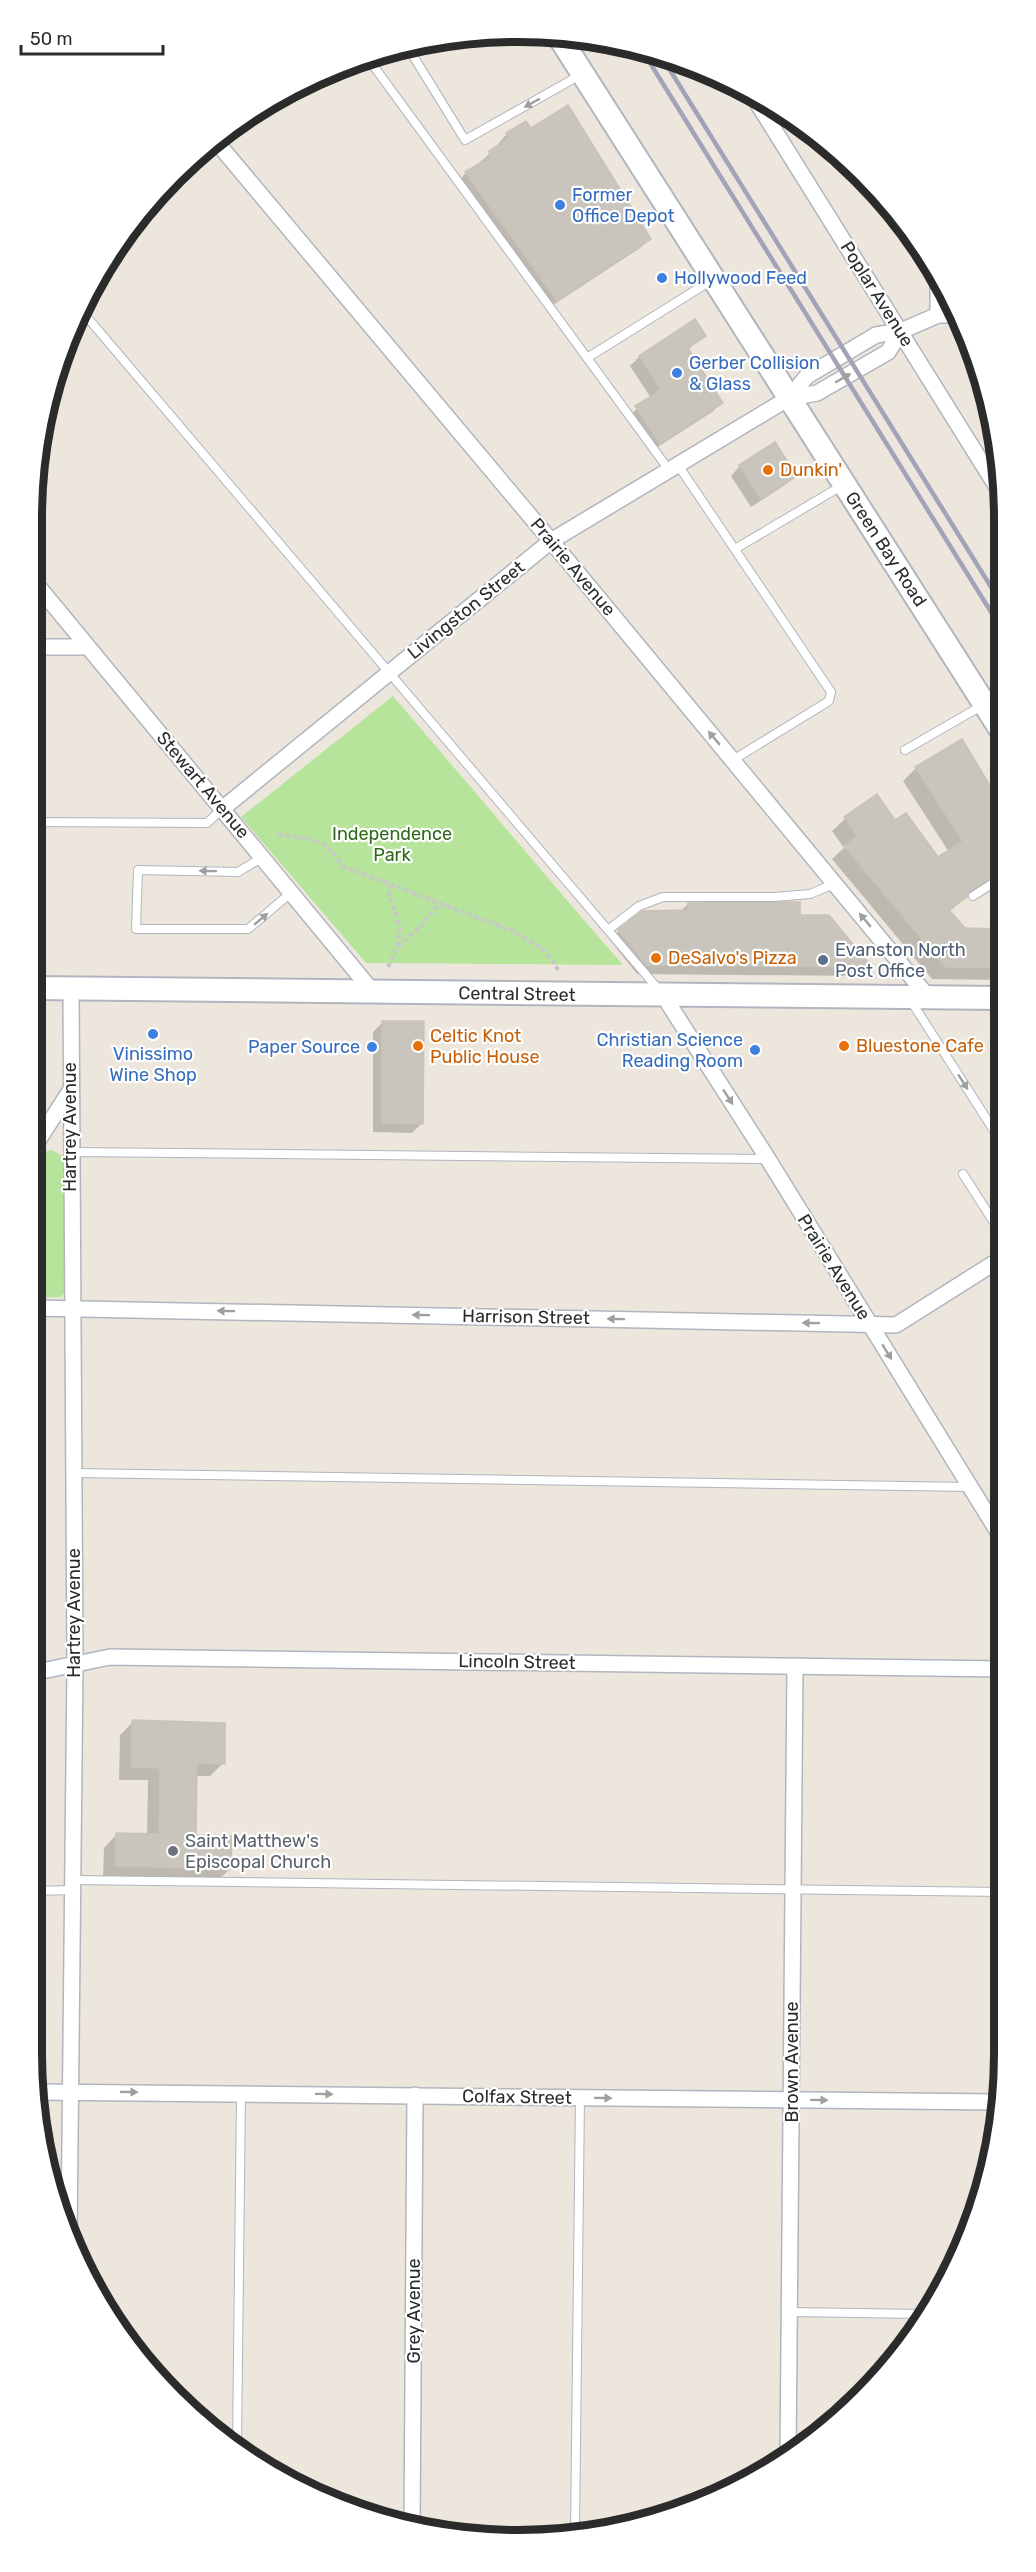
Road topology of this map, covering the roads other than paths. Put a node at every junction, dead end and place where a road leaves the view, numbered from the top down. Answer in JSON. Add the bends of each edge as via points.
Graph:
{"nodes":[{"id":1,"x":564,"y":44,"type":"edge"},
{"id":2,"x":412,"y":54,"type":"edge"},
{"id":3,"x":373,"y":65,"type":"edge"},
{"id":4,"x":583,"y":74,"type":"junction"},
{"id":5,"x":761,"y":109,"type":"edge"},
{"id":6,"x":220,"y":146,"type":"edge"},
{"id":7,"x":713,"y":279,"type":"junction"},
{"id":8,"x":938,"y":294,"type":"edge"},
{"id":9,"x":938,"y":315,"type":"junction"},
{"id":10,"x":949,"y":315,"type":"edge"},
{"id":11,"x":87,"y":317,"type":"edge"},
{"id":12,"x":901,"y":331,"type":"junction"},
{"id":13,"x":587,"y":358,"type":"junction"},
{"id":14,"x":789,"y":398,"type":"junction"},
{"id":15,"x":673,"y":468,"type":"junction"},
{"id":16,"x":992,"y":479,"type":"edge"},
{"id":17,"x":844,"y":484,"type":"junction"},
{"id":18,"x":551,"y":541,"type":"junction"},
{"id":19,"x":735,"y":549,"type":"junction"},
{"id":20,"x":42,"y":591,"type":"edge"},
{"id":21,"x":42,"y":647,"type":"edge"},
{"id":22,"x":87,"y":647,"type":"junction"},
{"id":23,"x":389,"y":674,"type":"junction"},
{"id":24,"x":985,"y":704,"type":"junction"},
{"id":25,"x":994,"y":719,"type":"edge"},
{"id":26,"x":905,"y":750,"type":"dead end"},
{"id":27,"x":733,"y":760,"type":"junction"},
{"id":28,"x":222,"y":809,"type":"junction"},
{"id":29,"x":42,"y":822,"type":"edge"},
{"id":30,"x":263,"y":857,"type":"junction"},
{"id":31,"x":994,"y":882,"type":"edge"},
{"id":32,"x":834,"y":884,"type":"junction"},
{"id":33,"x":292,"y":892,"type":"junction"},
{"id":34,"x":973,"y":896,"type":"dead end"},
{"id":35,"x":608,"y":930,"type":"junction"},
{"id":36,"x":42,"y":988,"type":"edge"},
{"id":37,"x":71,"y":989,"type":"junction"},
{"id":38,"x":373,"y":992,"type":"junction"},
{"id":39,"x":663,"y":995,"type":"junction"},
{"id":40,"x":918,"y":998,"type":"junction"},
{"id":41,"x":994,"y":998,"type":"edge"},
{"id":42,"x":70,"y":1091,"type":"junction"},
{"id":43,"x":994,"y":1129,"type":"edge"},
{"id":44,"x":42,"y":1134,"type":"edge"},
{"id":45,"x":70,"y":1152,"type":"junction"},
{"id":46,"x":768,"y":1160,"type":"junction"},
{"id":47,"x":963,"y":1174,"type":"dead end"},
{"id":48,"x":994,"y":1222,"type":"edge"},
{"id":49,"x":994,"y":1263,"type":"edge"},
{"id":50,"x":42,"y":1308,"type":"edge"},
{"id":51,"x":72,"y":1308,"type":"junction"},
{"id":52,"x":870,"y":1324,"type":"junction"},
{"id":53,"x":73,"y":1473,"type":"junction"},
{"id":54,"x":970,"y":1487,"type":"junction"},
{"id":55,"x":994,"y":1526,"type":"edge"},
{"id":56,"x":75,"y":1664,"type":"junction"},
{"id":57,"x":795,"y":1666,"type":"junction"},
{"id":58,"x":994,"y":1670,"type":"edge"},
{"id":59,"x":42,"y":1671,"type":"edge"},
{"id":60,"x":73,"y":1885,"type":"junction"},
{"id":61,"x":42,"y":1890,"type":"edge"},
{"id":62,"x":793,"y":1890,"type":"junction"},
{"id":63,"x":994,"y":1892,"type":"edge"},
{"id":64,"x":44,"y":2092,"type":"edge"},
{"id":65,"x":71,"y":2092,"type":"junction"},
{"id":66,"x":241,"y":2094,"type":"junction"},
{"id":67,"x":415,"y":2096,"type":"junction"},
{"id":68,"x":580,"y":2097,"type":"junction"},
{"id":69,"x":792,"y":2100,"type":"junction"},
{"id":70,"x":991,"y":2102,"type":"edge"},
{"id":71,"x":69,"y":2213,"type":"edge"},
{"id":72,"x":790,"y":2312,"type":"junction"},
{"id":73,"x":917,"y":2314,"type":"edge"},
{"id":74,"x":237,"y":2438,"type":"edge"},
{"id":75,"x":788,"y":2446,"type":"edge"},
{"id":76,"x":412,"y":2518,"type":"edge"},
{"id":77,"x":575,"y":2526,"type":"edge"}],
"edges":[{"from":1,"to":4,"type":"main road","name":"Green Bay Road"},
{"from":4,"to":2,"type":"lane","one_way":true,"via":[[465,140]]},
{"from":3,"to":13,"type":"lane"},
{"from":4,"to":7,"type":"main road","name":"Green Bay Road"},
{"from":5,"to":12,"type":"street","name":"Poplar Avenue"},
{"from":6,"to":18,"type":"street","name":"Prairie Avenue"},
{"from":7,"to":13,"type":"lane"},
{"from":7,"to":14,"type":"main road","name":"Green Bay Road"},
{"from":8,"to":9,"type":"street"},
{"from":9,"to":10,"type":"street","name":"Livingston Street"},
{"from":9,"to":12,"type":"street","name":"Livingston Street"},
{"from":11,"to":23,"type":"lane"},
{"from":12,"to":14,"type":"street","name":"Livingston Street","via":[[876,335],[807,376]]},
{"from":12,"to":16,"type":"street","name":"Poplar Avenue"},
{"from":13,"to":15,"type":"lane"},
{"from":14,"to":15,"type":"street","name":"Livingston Street"},
{"from":14,"to":17,"type":"main road","name":"Green Bay Road"},
{"from":15,"to":18,"type":"street","name":"Livingston Street"},
{"from":15,"to":19,"type":"lane"},
{"from":17,"to":19,"type":"lane"},
{"from":17,"to":24,"type":"main road","name":"Green Bay Road"},
{"from":18,"to":23,"type":"street","name":"Livingston Street"},
{"from":27,"to":18,"type":"street","name":"Prairie Avenue","one_way":true},
{"from":19,"to":27,"type":"lane","via":[[831,692],[829,701]]},
{"from":20,"to":22,"type":"street","name":"Stewart Avenue"},
{"from":21,"to":22,"type":"street"},
{"from":22,"to":28,"type":"street","name":"Stewart Avenue"},
{"from":23,"to":28,"type":"street","name":"Livingston Street"},
{"from":23,"to":35,"type":"lane"},
{"from":24,"to":25,"type":"main road","name":"Green Bay Road"},
{"from":24,"to":26,"type":"lane"},
{"from":27,"to":32,"type":"street","name":"Prairie Avenue"},
{"from":28,"to":29,"type":"lane","via":[[207,823]]},
{"from":28,"to":30,"type":"street","name":"Stewart Avenue"},
{"from":30,"to":33,"type":"street","name":"Stewart Avenue"},
{"from":30,"to":33,"type":"lane","one_way":true,"via":[[238,872],[138,870],[136,929],[248,929]]},
{"from":31,"to":34,"type":"lane"},
{"from":32,"to":35,"type":"lane","via":[[810,894],[774,897],[663,897],[639,906]]},
{"from":40,"to":32,"type":"street","name":"Prairie Avenue","one_way":true},
{"from":33,"to":38,"type":"street","name":"Stewart Avenue"},
{"from":35,"to":39,"type":"lane"},
{"from":36,"to":37,"type":"main road","name":"Central Street"},
{"from":37,"to":38,"type":"main road","name":"Central Street"},
{"from":37,"to":42,"type":"street","name":"Hartrey Avenue"},
{"from":38,"to":39,"type":"main road","name":"Central Street"},
{"from":39,"to":40,"type":"main road","name":"Central Street"},
{"from":39,"to":46,"type":"street","name":"Prairie Avenue","one_way":true},
{"from":40,"to":41,"type":"main road","name":"Central Street"},
{"from":40,"to":43,"type":"lane","one_way":true},
{"from":42,"to":44,"type":"street"},
{"from":42,"to":45,"type":"street","name":"Hartrey Avenue"},
{"from":45,"to":46,"type":"lane"},
{"from":45,"to":51,"type":"street","name":"Hartrey Avenue"},
{"from":46,"to":52,"type":"street","name":"Prairie Avenue"},
{"from":47,"to":48,"type":"lane"},
{"from":49,"to":52,"type":"street","name":"Harrison Street","via":[[896,1325]]},
{"from":50,"to":51,"type":"street","name":"Harrison Street"},
{"from":52,"to":51,"type":"street","name":"Harrison Street","one_way":true},
{"from":51,"to":53,"type":"street","name":"Hartrey Avenue"},
{"from":52,"to":54,"type":"street","name":"Prairie Avenue","one_way":true},
{"from":53,"to":54,"type":"lane"},
{"from":53,"to":56,"type":"street","name":"Hartrey Avenue"},
{"from":54,"to":55,"type":"street","name":"Prairie Avenue"},
{"from":56,"to":57,"type":"street","name":"Lincoln Street","via":[[110,1657]]},
{"from":56,"to":59,"type":"street","name":"Lincoln Street"},
{"from":56,"to":60,"type":"street","name":"Hartrey Avenue"},
{"from":57,"to":58,"type":"street","name":"Lincoln Street"},
{"from":57,"to":62,"type":"street","name":"Brown Avenue"},
{"from":60,"to":61,"type":"lane"},
{"from":60,"to":62,"type":"lane"},
{"from":60,"to":65,"type":"street","name":"Hartrey Avenue"},
{"from":62,"to":63,"type":"lane"},
{"from":62,"to":69,"type":"street","name":"Brown Avenue"},
{"from":64,"to":65,"type":"street","name":"Colfax Street"},
{"from":65,"to":66,"type":"street","name":"Colfax Street","one_way":true},
{"from":65,"to":71,"type":"street","name":"Hartrey Avenue"},
{"from":66,"to":67,"type":"street","name":"Colfax Street","one_way":true},
{"from":66,"to":74,"type":"lane"},
{"from":67,"to":68,"type":"street","name":"Colfax Street"},
{"from":67,"to":76,"type":"street","name":"Grey Avenue"},
{"from":68,"to":69,"type":"street","name":"Colfax Street","one_way":true},
{"from":68,"to":77,"type":"lane"},
{"from":69,"to":70,"type":"street","name":"Colfax Street","one_way":true},
{"from":69,"to":72,"type":"street","name":"Brown Avenue"},
{"from":72,"to":73,"type":"lane"},
{"from":72,"to":75,"type":"street","name":"Brown Avenue"}]}
